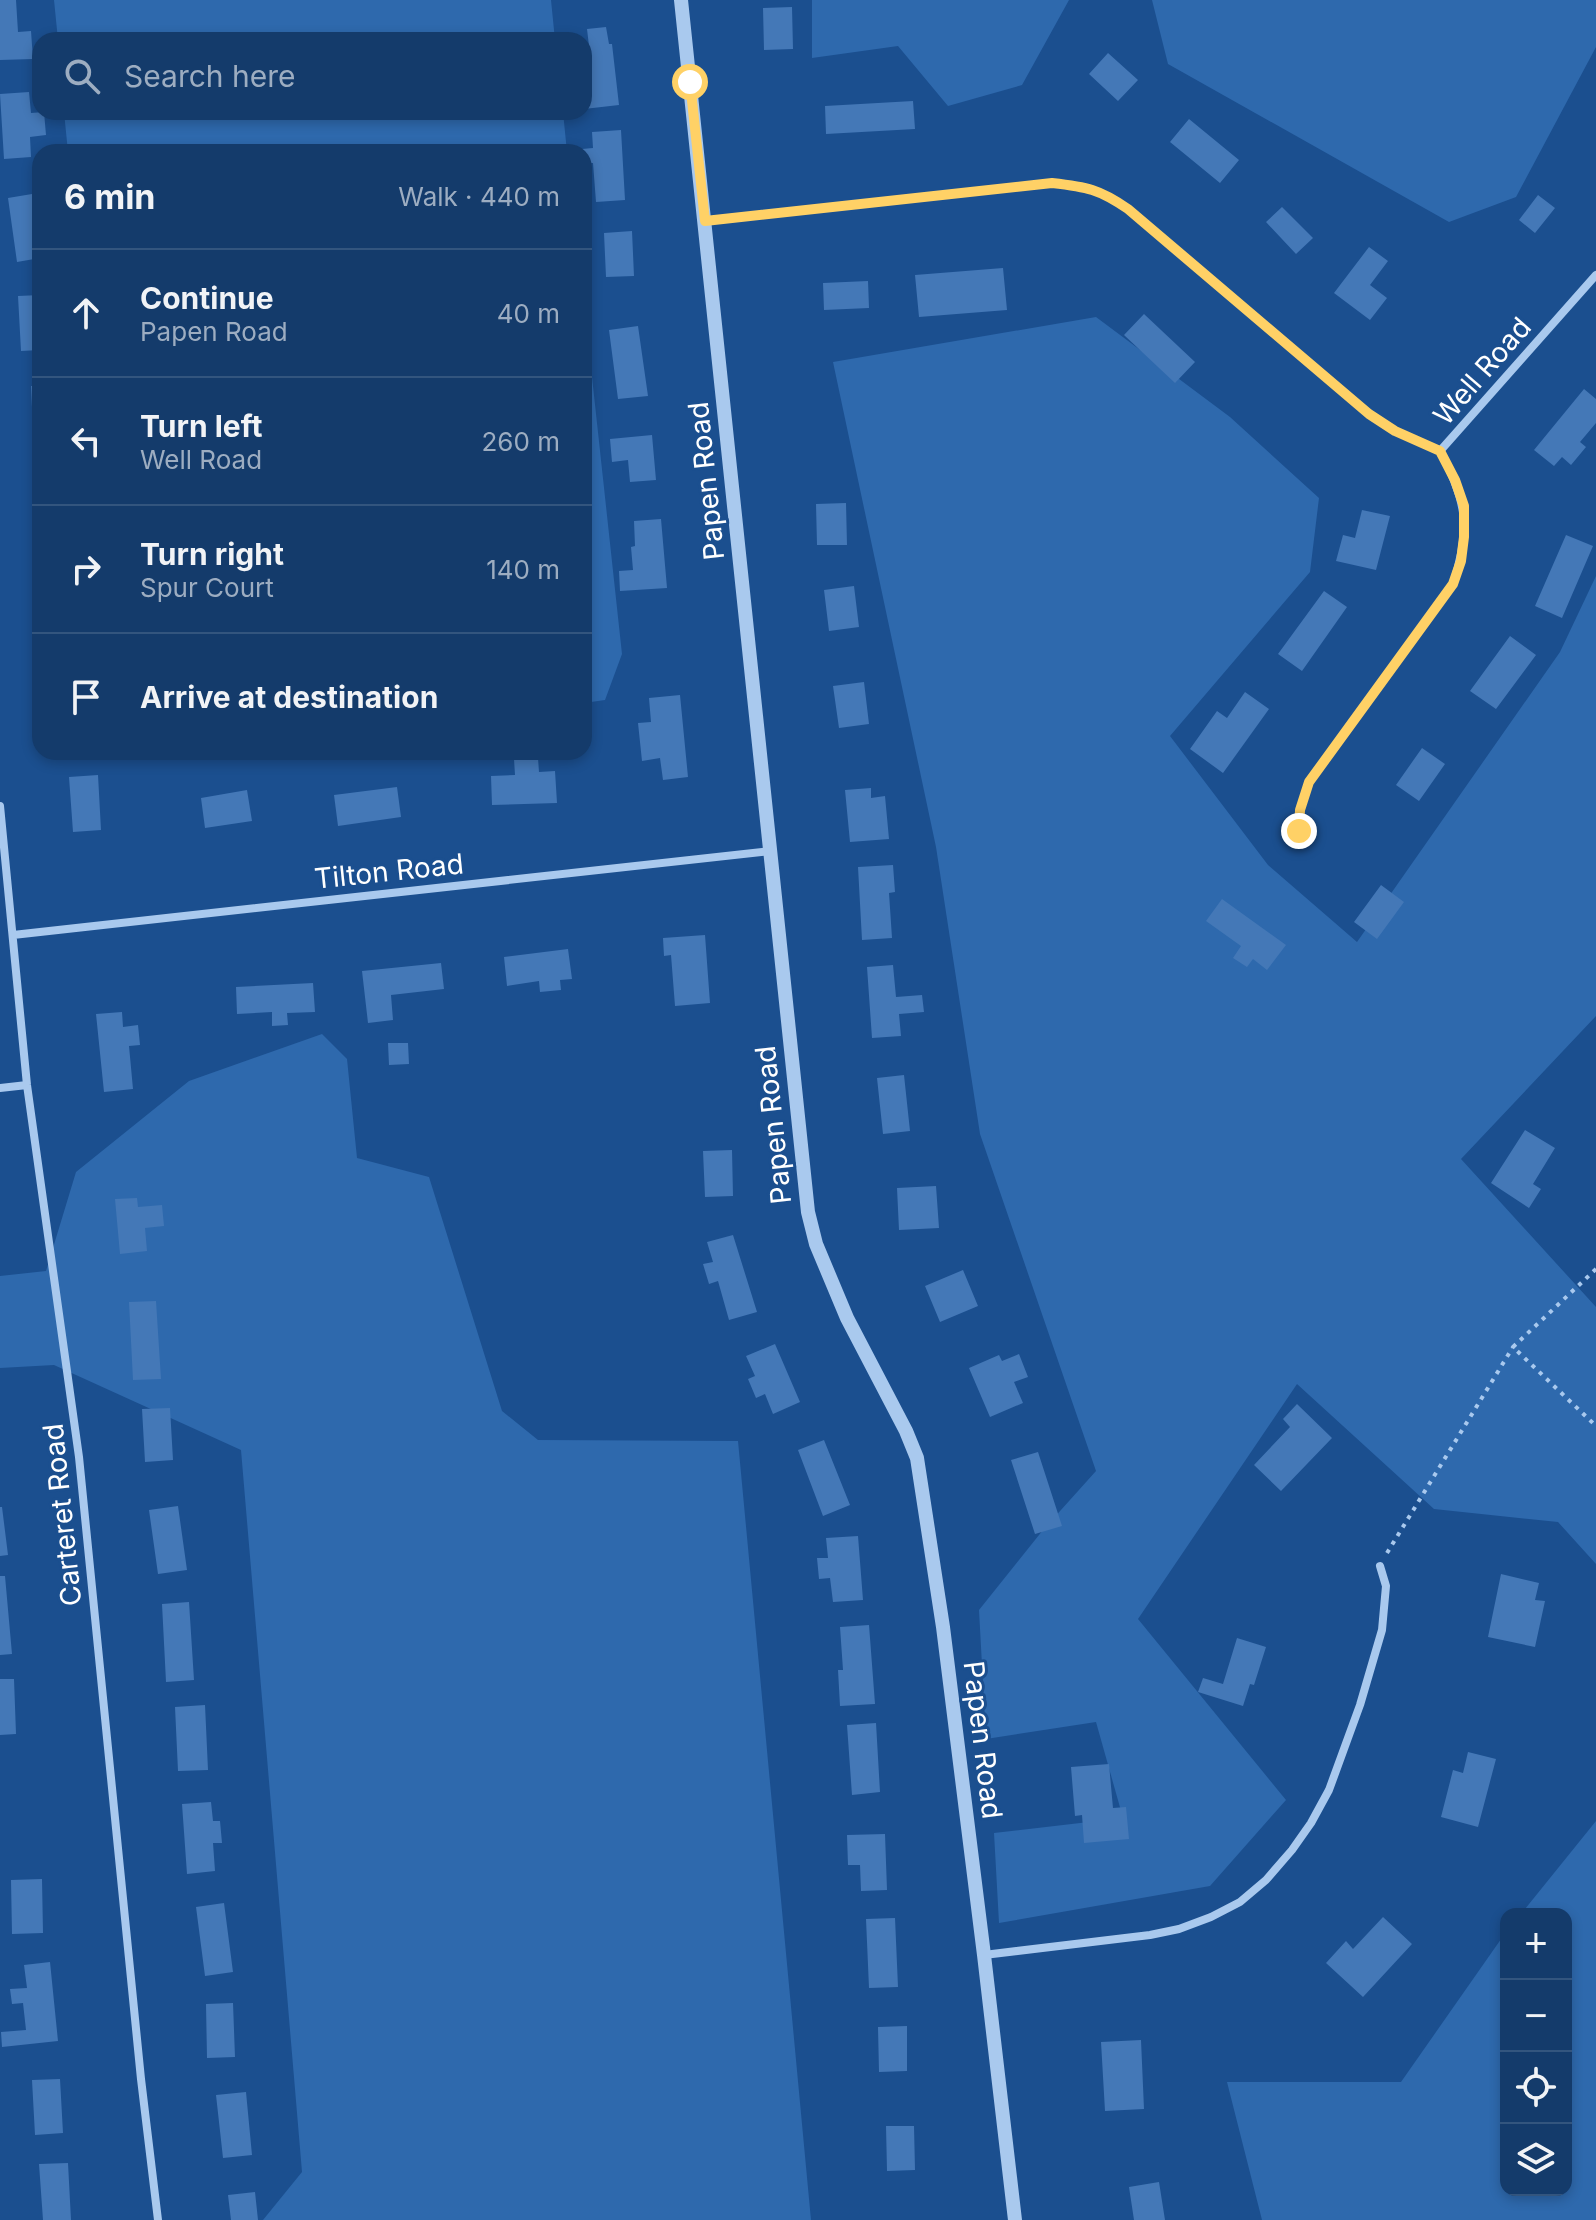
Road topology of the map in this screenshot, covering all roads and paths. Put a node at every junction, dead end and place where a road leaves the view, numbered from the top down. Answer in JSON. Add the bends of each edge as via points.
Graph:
{"nodes":[{"id":1,"x":681,"y":0,"type":"edge"},
{"id":2,"x":705,"y":221,"type":"junction"},
{"id":3,"x":1596,"y":275,"type":"edge"},
{"id":4,"x":1440,"y":451,"type":"junction"},
{"id":5,"x":0,"y":806,"type":"edge"},
{"id":6,"x":1299,"y":831,"type":"dead end"},
{"id":7,"x":770,"y":851,"type":"junction"},
{"id":8,"x":13,"y":935,"type":"junction"},
{"id":9,"x":27,"y":1085,"type":"junction"},
{"id":10,"x":0,"y":1088,"type":"edge"},
{"id":11,"x":1596,"y":1269,"type":"edge"},
{"id":12,"x":1513,"y":1347,"type":"junction"},
{"id":13,"x":1596,"y":1426,"type":"edge"},
{"id":14,"x":1380,"y":1566,"type":"joint"},
{"id":15,"x":984,"y":1955,"type":"junction"},
{"id":16,"x":158,"y":2220,"type":"edge"},
{"id":17,"x":1015,"y":2220,"type":"edge"}],
"edges":[{"from":1,"to":2,"type":"street","name":"Papen Road"},
{"from":2,"to":4,"type":"street","name":"Well Road","via":[[1052,183],[1089,187],[1128,209],[1369,414]]},
{"from":2,"to":7,"type":"street","name":"Papen Road"},
{"from":3,"to":4,"type":"street","name":"Well Road"},
{"from":4,"to":6,"type":"street","via":[[1464,506],[1461,561],[1453,584],[1309,782]]},
{"from":5,"to":8,"type":"street","name":"Carteret Road"},
{"from":7,"to":8,"type":"street","name":"Tilton Road"},
{"from":7,"to":15,"type":"street","name":"Papen Road","via":[[808,1212],[847,1318],[917,1458]]},
{"from":8,"to":9,"type":"street","name":"Carteret Road"},
{"from":9,"to":10,"type":"street"},
{"from":9,"to":16,"type":"street","name":"Carteret Road","via":[[79,1457]]},
{"from":11,"to":12,"type":"path"},
{"from":12,"to":13,"type":"path"},
{"from":12,"to":14,"type":"path"},
{"from":14,"to":15,"type":"street","via":[[1386,1586],[1382,1630],[1360,1705],[1329,1790],[1305,1832],[1266,1880],[1240,1902],[1179,1929]]},
{"from":15,"to":17,"type":"street","name":"Papen Road"}]}
